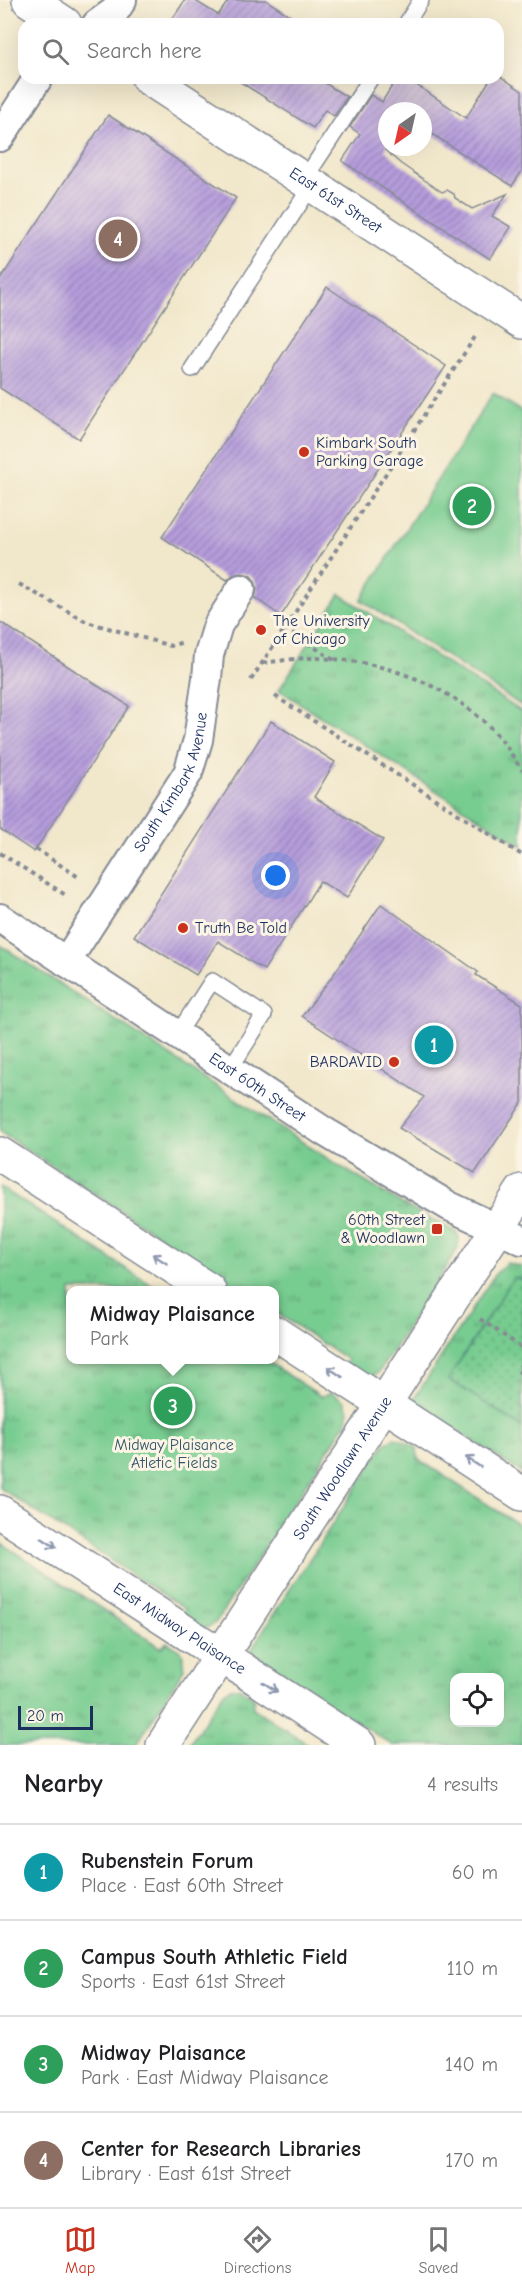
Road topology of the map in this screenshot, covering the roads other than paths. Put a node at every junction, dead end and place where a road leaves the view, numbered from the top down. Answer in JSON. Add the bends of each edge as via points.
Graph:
{"nodes":[{"id":1,"x":29,"y":0,"type":"edge"},
{"id":2,"x":122,"y":0,"type":"edge"},
{"id":3,"x":421,"y":0,"type":"edge"},
{"id":4,"x":56,"y":18,"type":"edge"},
{"id":5,"x":105,"y":18,"type":"edge"},
{"id":6,"x":410,"y":18,"type":"edge"},
{"id":7,"x":34,"y":84,"type":"edge"},
{"id":8,"x":157,"y":84,"type":"edge"},
{"id":9,"x":367,"y":84,"type":"edge"},
{"id":10,"x":0,"y":137,"type":"edge"},
{"id":11,"x":308,"y":183,"type":"junction"},
{"id":12,"x":519,"y":313,"type":"edge"},
{"id":13,"x":192,"y":369,"type":"dead end"},
{"id":14,"x":240,"y":589,"type":"dead end"},
{"id":15,"x":0,"y":918,"type":"edge"},
{"id":16,"x":66,"y":962,"type":"junction"},
{"id":17,"x":177,"y":1035,"type":"junction"},
{"id":18,"x":230,"y":1069,"type":"junction"},
{"id":19,"x":0,"y":1154,"type":"edge"},
{"id":20,"x":522,"y":1191,"type":"edge"},
{"id":21,"x":510,"y":1234,"type":"edge"},
{"id":22,"x":203,"y":1286,"type":"edge"},
{"id":23,"x":279,"y":1336,"type":"edge"},
{"id":24,"x":384,"y":1403,"type":"junction"},
{"id":25,"x":522,"y":1494,"type":"edge"},
{"id":26,"x":0,"y":1512,"type":"edge"},
{"id":27,"x":221,"y":1655,"type":"junction"},
{"id":28,"x":163,"y":1745,"type":"edge"},
{"id":29,"x":359,"y":1745,"type":"edge"}],
"edges":[{"from":1,"to":4,"type":"street"},
{"from":2,"to":5,"type":"street"},
{"from":3,"to":6,"type":"lane"},
{"from":7,"to":10,"type":"street"},
{"from":8,"to":11,"type":"street","name":"East 61st Street"},
{"from":9,"to":11,"type":"lane"},
{"from":11,"to":12,"type":"street","name":"East 61st Street"},
{"from":11,"to":13,"type":"lane"},
{"from":14,"to":16,"type":"street","name":"South Kimbark Avenue","via":[[218,625],[208,656],[198,740],[189,773]]},
{"from":15,"to":16,"type":"street","name":"East 60th Street"},
{"from":16,"to":17,"type":"street","name":"East 60th Street"},
{"from":17,"to":18,"type":"street","name":"East 60th Street"},
{"from":17,"to":18,"type":"lane","via":[[212,981],[264,1015]]},
{"from":18,"to":21,"type":"street","name":"East 60th Street","via":[[418,1189]]},
{"from":22,"to":19,"type":"street","one_way":true},
{"from":20,"to":21,"type":"street","name":"South Woodlawn Avenue"},
{"from":21,"to":24,"type":"street","name":"South Woodlawn Avenue"},
{"from":24,"to":23,"type":"street","one_way":true},
{"from":25,"to":24,"type":"street","one_way":true},
{"from":24,"to":27,"type":"street","name":"South Woodlawn Avenue"},
{"from":26,"to":27,"type":"street","name":"East Midway Plaisance","one_way":true},
{"from":27,"to":28,"type":"street","name":"South Woodlawn Avenue"},
{"from":27,"to":29,"type":"street","name":"East Midway Plaisance","one_way":true}]}
